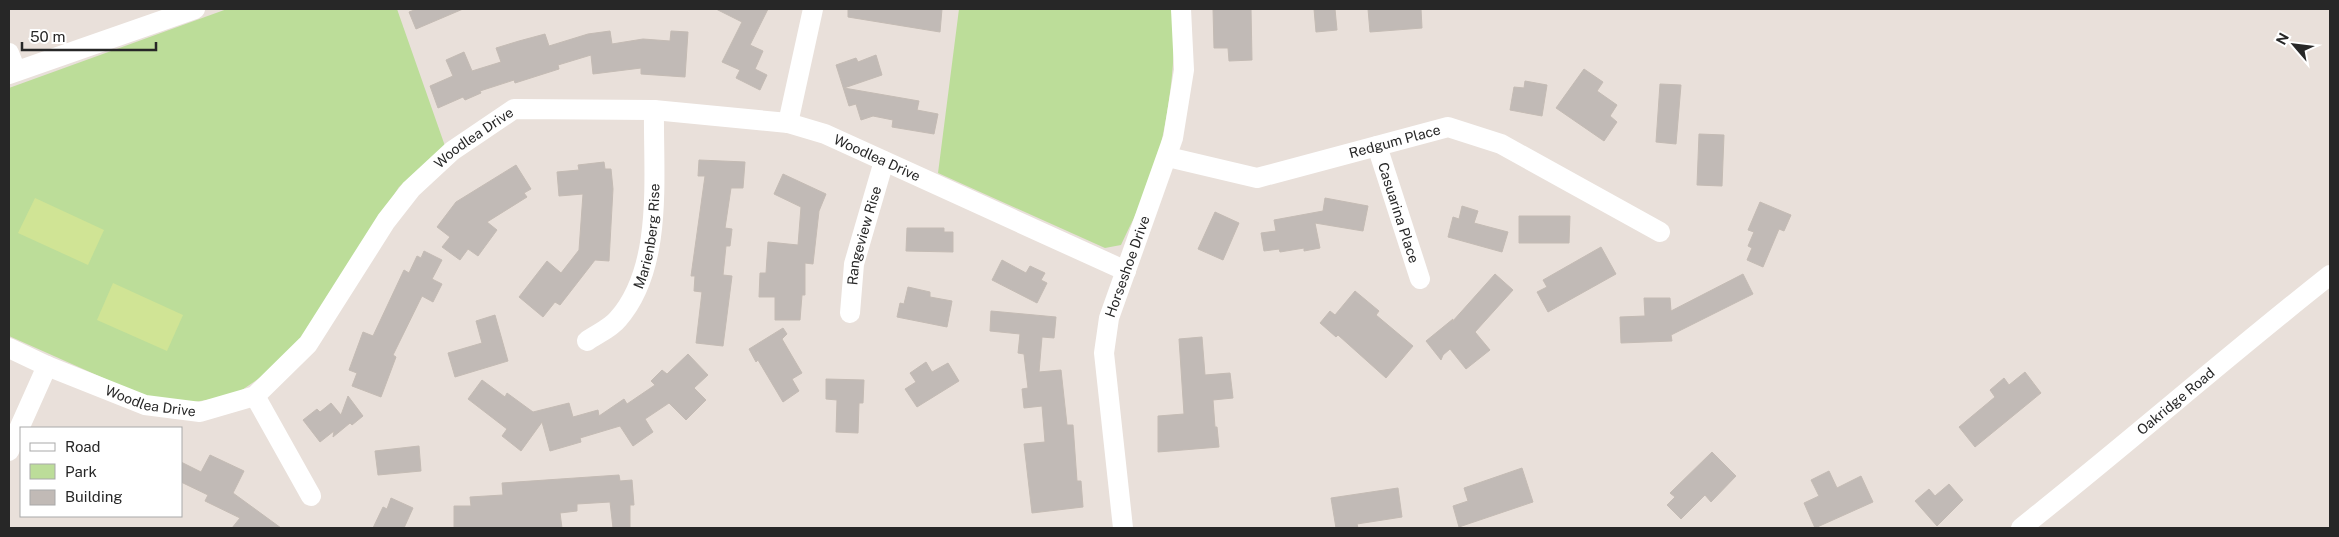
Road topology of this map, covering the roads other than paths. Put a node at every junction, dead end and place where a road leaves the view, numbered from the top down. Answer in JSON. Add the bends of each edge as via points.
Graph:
{"nodes":[{"id":1,"x":195,"y":9,"type":"edge"},
{"id":2,"x":813,"y":9,"type":"edge"},
{"id":3,"x":1181,"y":9,"type":"edge"},
{"id":4,"x":11,"y":66,"type":"edge"},
{"id":5,"x":654,"y":110,"type":"junction"},
{"id":6,"x":788,"y":123,"type":"junction"},
{"id":7,"x":1377,"y":146,"type":"junction"},
{"id":8,"x":1168,"y":157,"type":"junction"},
{"id":9,"x":884,"y":161,"type":"junction"},
{"id":10,"x":1660,"y":232,"type":"dead end"},
{"id":11,"x":1126,"y":271,"type":"junction"},
{"id":12,"x":2330,"y":275,"type":"edge"},
{"id":13,"x":1420,"y":280,"type":"dead end"},
{"id":14,"x":850,"y":313,"type":"dead end"},
{"id":15,"x":587,"y":340,"type":"dead end"},
{"id":16,"x":9,"y":348,"type":"edge"},
{"id":17,"x":47,"y":366,"type":"junction"},
{"id":18,"x":256,"y":396,"type":"junction"},
{"id":19,"x":9,"y":451,"type":"edge"},
{"id":20,"x":312,"y":496,"type":"dead end"},
{"id":21,"x":1124,"y":528,"type":"edge"},
{"id":22,"x":2021,"y":528,"type":"edge"}],
"edges":[{"from":1,"to":4,"type":"street"},
{"from":2,"to":6,"type":"street"},
{"from":3,"to":8,"type":"street","name":"Horseshoe Drive","via":[[1184,70]]},
{"from":5,"to":6,"type":"street","name":"Woodlea Drive"},
{"from":5,"to":15,"type":"street","name":"Marienberg Rise","via":[[653,198],[645,271],[634,298],[617,320]]},
{"from":5,"to":18,"type":"street","name":"Woodlea Drive","via":[[514,109],[452,151],[411,189],[386,221],[308,344]]},
{"from":6,"to":9,"type":"street","name":"Woodlea Drive","via":[[825,134]]},
{"from":7,"to":8,"type":"street","name":"Redgum Place","via":[[1257,178]]},
{"from":7,"to":10,"type":"street","name":"Redgum Place","via":[[1448,128],[1501,144]]},
{"from":7,"to":13,"type":"street","name":"Casuarina Place"},
{"from":8,"to":11,"type":"street","name":"Horseshoe Drive"},
{"from":9,"to":11,"type":"street","name":"Woodlea Drive"},
{"from":9,"to":14,"type":"street","name":"Rangeview Rise","via":[[854,264]]},
{"from":11,"to":21,"type":"street","name":"Horseshoe Drive","via":[[1110,318],[1104,353]]},
{"from":12,"to":22,"type":"street","name":"Oakridge Road"},
{"from":16,"to":17,"type":"street","name":"Woodlea Drive"},
{"from":17,"to":18,"type":"street","name":"Woodlea Drive","via":[[145,405],[200,412]]},
{"from":17,"to":19,"type":"street"},
{"from":18,"to":20,"type":"street"}]}
